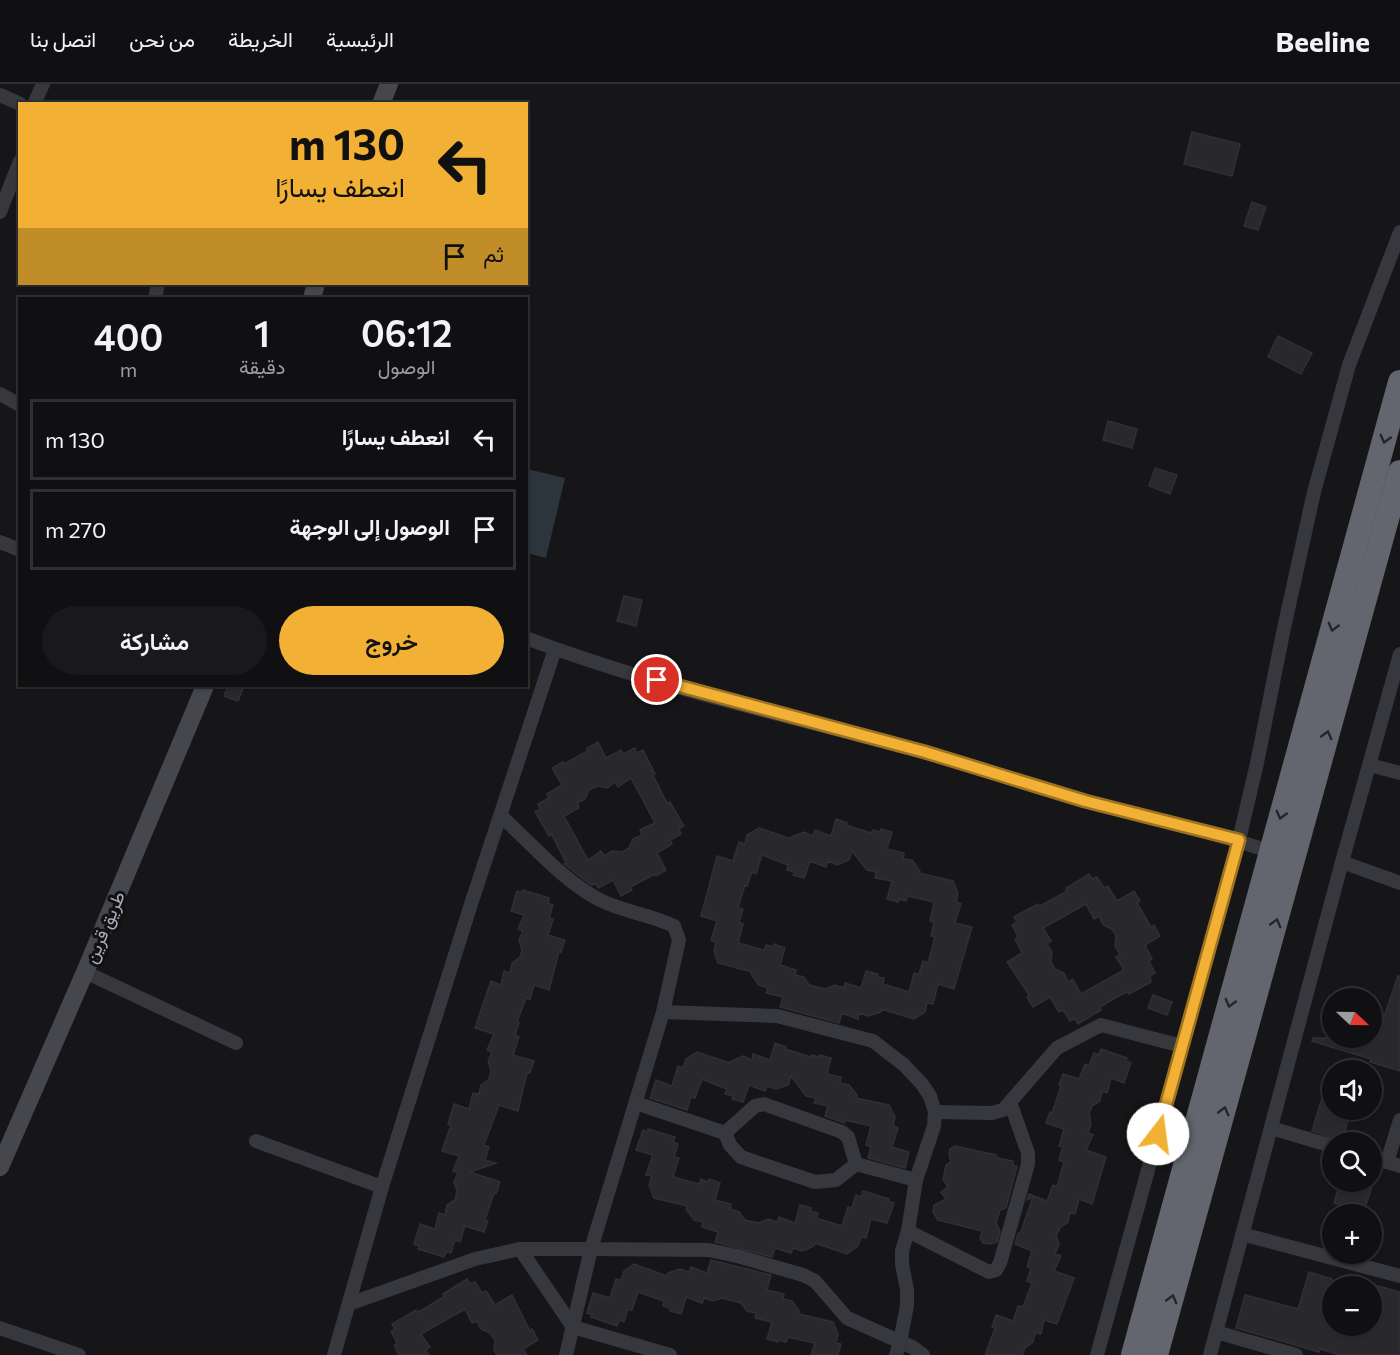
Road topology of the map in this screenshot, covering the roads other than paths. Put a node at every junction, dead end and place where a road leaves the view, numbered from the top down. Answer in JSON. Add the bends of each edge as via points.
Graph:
{"nodes":[{"id":1,"x":43,"y":84,"type":"edge"},
{"id":2,"x":388,"y":84,"type":"edge"},
{"id":3,"x":0,"y":94,"type":"edge"},
{"id":4,"x":35,"y":102,"type":"edge"},
{"id":5,"x":382,"y":102,"type":"edge"},
{"id":6,"x":18,"y":103,"type":"edge"},
{"id":7,"x":18,"y":166,"type":"edge"},
{"id":8,"x":0,"y":212,"type":"edge"},
{"id":9,"x":1400,"y":232,"type":"edge"},
{"id":10,"x":1400,"y":382,"type":"edge"},
{"id":11,"x":0,"y":394,"type":"edge"},
{"id":12,"x":18,"y":404,"type":"edge"},
{"id":13,"x":1400,"y":472,"type":"edge"},
{"id":14,"x":0,"y":542,"type":"edge"},
{"id":15,"x":18,"y":549,"type":"edge"},
{"id":16,"x":528,"y":639,"type":"edge"},
{"id":17,"x":555,"y":649,"type":"junction"},
{"id":18,"x":1400,"y":654,"type":"edge"},
{"id":19,"x":206,"y":687,"type":"edge"},
{"id":20,"x":1370,"y":765,"type":"junction"},
{"id":21,"x":1400,"y":773,"type":"edge"},
{"id":22,"x":501,"y":816,"type":"junction"},
{"id":23,"x":1239,"y":840,"type":"junction"},
{"id":24,"x":1271,"y":852,"type":"junction"},
{"id":25,"x":1342,"y":861,"type":"junction"},
{"id":26,"x":1400,"y":883,"type":"edge"},
{"id":27,"x":85,"y":972,"type":"junction"},
{"id":28,"x":663,"y":1012,"type":"junction"},
{"id":29,"x":236,"y":1043,"type":"dead end"},
{"id":30,"x":1182,"y":1046,"type":"junction"},
{"id":31,"x":1010,"y":1102,"type":"junction"},
{"id":32,"x":636,"y":1103,"type":"junction"},
{"id":33,"x":935,"y":1112,"type":"junction"},
{"id":34,"x":1400,"y":1120,"type":"edge"},
{"id":35,"x":1271,"y":1128,"type":"junction"},
{"id":36,"x":725,"y":1133,"type":"junction"},
{"id":37,"x":256,"y":1141,"type":"dead end"},
{"id":38,"x":1322,"y":1143,"type":"edge"},
{"id":39,"x":856,"y":1164,"type":"junction"},
{"id":40,"x":1394,"y":1164,"type":"edge"},
{"id":41,"x":0,"y":1167,"type":"edge"},
{"id":42,"x":916,"y":1180,"type":"junction"},
{"id":43,"x":382,"y":1187,"type":"junction"},
{"id":44,"x":908,"y":1231,"type":"junction"},
{"id":45,"x":1242,"y":1233,"type":"junction"},
{"id":46,"x":520,"y":1249,"type":"junction"},
{"id":47,"x":591,"y":1249,"type":"junction"},
{"id":48,"x":1400,"y":1276,"type":"edge"},
{"id":49,"x":349,"y":1304,"type":"junction"},
{"id":50,"x":573,"y":1327,"type":"junction"},
{"id":51,"x":0,"y":1328,"type":"edge"},
{"id":52,"x":1216,"y":1332,"type":"junction"},
{"id":53,"x":898,"y":1349,"type":"edge"},
{"id":54,"x":50,"y":1350,"type":"edge"},
{"id":55,"x":79,"y":1355,"type":"edge"},
{"id":56,"x":334,"y":1355,"type":"edge"},
{"id":57,"x":566,"y":1355,"type":"edge"},
{"id":58,"x":670,"y":1355,"type":"edge"},
{"id":59,"x":923,"y":1355,"type":"edge"},
{"id":60,"x":1097,"y":1355,"type":"edge"},
{"id":61,"x":1133,"y":1355,"type":"edge"},
{"id":62,"x":1156,"y":1355,"type":"edge"},
{"id":63,"x":1210,"y":1355,"type":"edge"},
{"id":64,"x":1296,"y":1355,"type":"edge"}],
"edges":[{"from":1,"to":4,"type":"street"},
{"from":2,"to":5,"type":"main road"},
{"from":3,"to":6,"type":"street"},
{"from":7,"to":8,"type":"street"},
{"from":9,"to":23,"type":"street","via":[[1349,365],[1314,492]]},
{"from":10,"to":24,"type":"highway","one_way":true},
{"from":11,"to":12,"type":"street"},
{"from":62,"to":13,"type":"highway","one_way":true},
{"from":14,"to":15,"type":"street"},
{"from":16,"to":17,"type":"street"},
{"from":17,"to":22,"type":"street"},
{"from":17,"to":23,"type":"street","via":[[1085,801]]},
{"from":18,"to":20,"type":"street"},
{"from":19,"to":27,"type":"main road","name":"طريق قرين"},
{"from":20,"to":21,"type":"street"},
{"from":20,"to":25,"type":"street"},
{"from":22,"to":28,"type":"street","via":[[565,875],[600,901],[674,926],[679,940]]},
{"from":22,"to":43,"type":"street"},
{"from":23,"to":24,"type":"street"},
{"from":23,"to":30,"type":"street"},
{"from":24,"to":61,"type":"highway","one_way":true},
{"from":25,"to":26,"type":"street"},
{"from":25,"to":35,"type":"street"},
{"from":27,"to":29,"type":"street"},
{"from":27,"to":41,"type":"main road","name":"طريق قرين"},
{"from":28,"to":32,"type":"street"},
{"from":28,"to":33,"type":"street","via":[[777,1016],[873,1041],[922,1084]]},
{"from":30,"to":31,"type":"street","via":[[1101,1025],[1057,1048]]},
{"from":30,"to":60,"type":"street"},
{"from":31,"to":33,"type":"street","via":[[1003,1110],[992,1113]]},
{"from":31,"to":44,"type":"street","via":[[1028,1153],[1028,1164],[996,1270],[989,1272]]},
{"from":32,"to":36,"type":"street"},
{"from":32,"to":47,"type":"street"},
{"from":33,"to":42,"type":"street"},
{"from":34,"to":40,"type":"street"},
{"from":35,"to":38,"type":"street"},
{"from":35,"to":45,"type":"street"},
{"from":36,"to":39,"type":"street","via":[[741,1157],[815,1182],[836,1180]]},
{"from":36,"to":39,"type":"street","via":[[755,1106],[765,1104],[842,1132],[848,1137]]},
{"from":37,"to":43,"type":"street"},
{"from":39,"to":42,"type":"street"},
{"from":42,"to":44,"type":"street"},
{"from":43,"to":49,"type":"street"},
{"from":44,"to":53,"type":"street","via":[[902,1251],[907,1306]]},
{"from":45,"to":48,"type":"street"},
{"from":45,"to":52,"type":"street"},
{"from":46,"to":47,"type":"street"},
{"from":46,"to":49,"type":"street","via":[[475,1259]]},
{"from":46,"to":50,"type":"street"},
{"from":47,"to":50,"type":"street"},
{"from":47,"to":53,"type":"street","via":[[709,1250],[782,1268],[815,1281],[847,1318]]},
{"from":49,"to":56,"type":"street"},
{"from":50,"to":57,"type":"street"},
{"from":50,"to":58,"type":"street"},
{"from":51,"to":54,"type":"street"},
{"from":52,"to":63,"type":"street"},
{"from":52,"to":64,"type":"street"},
{"from":53,"to":59,"type":"street","via":[[912,1347]]},
{"from":54,"to":55,"type":"street"}]}
